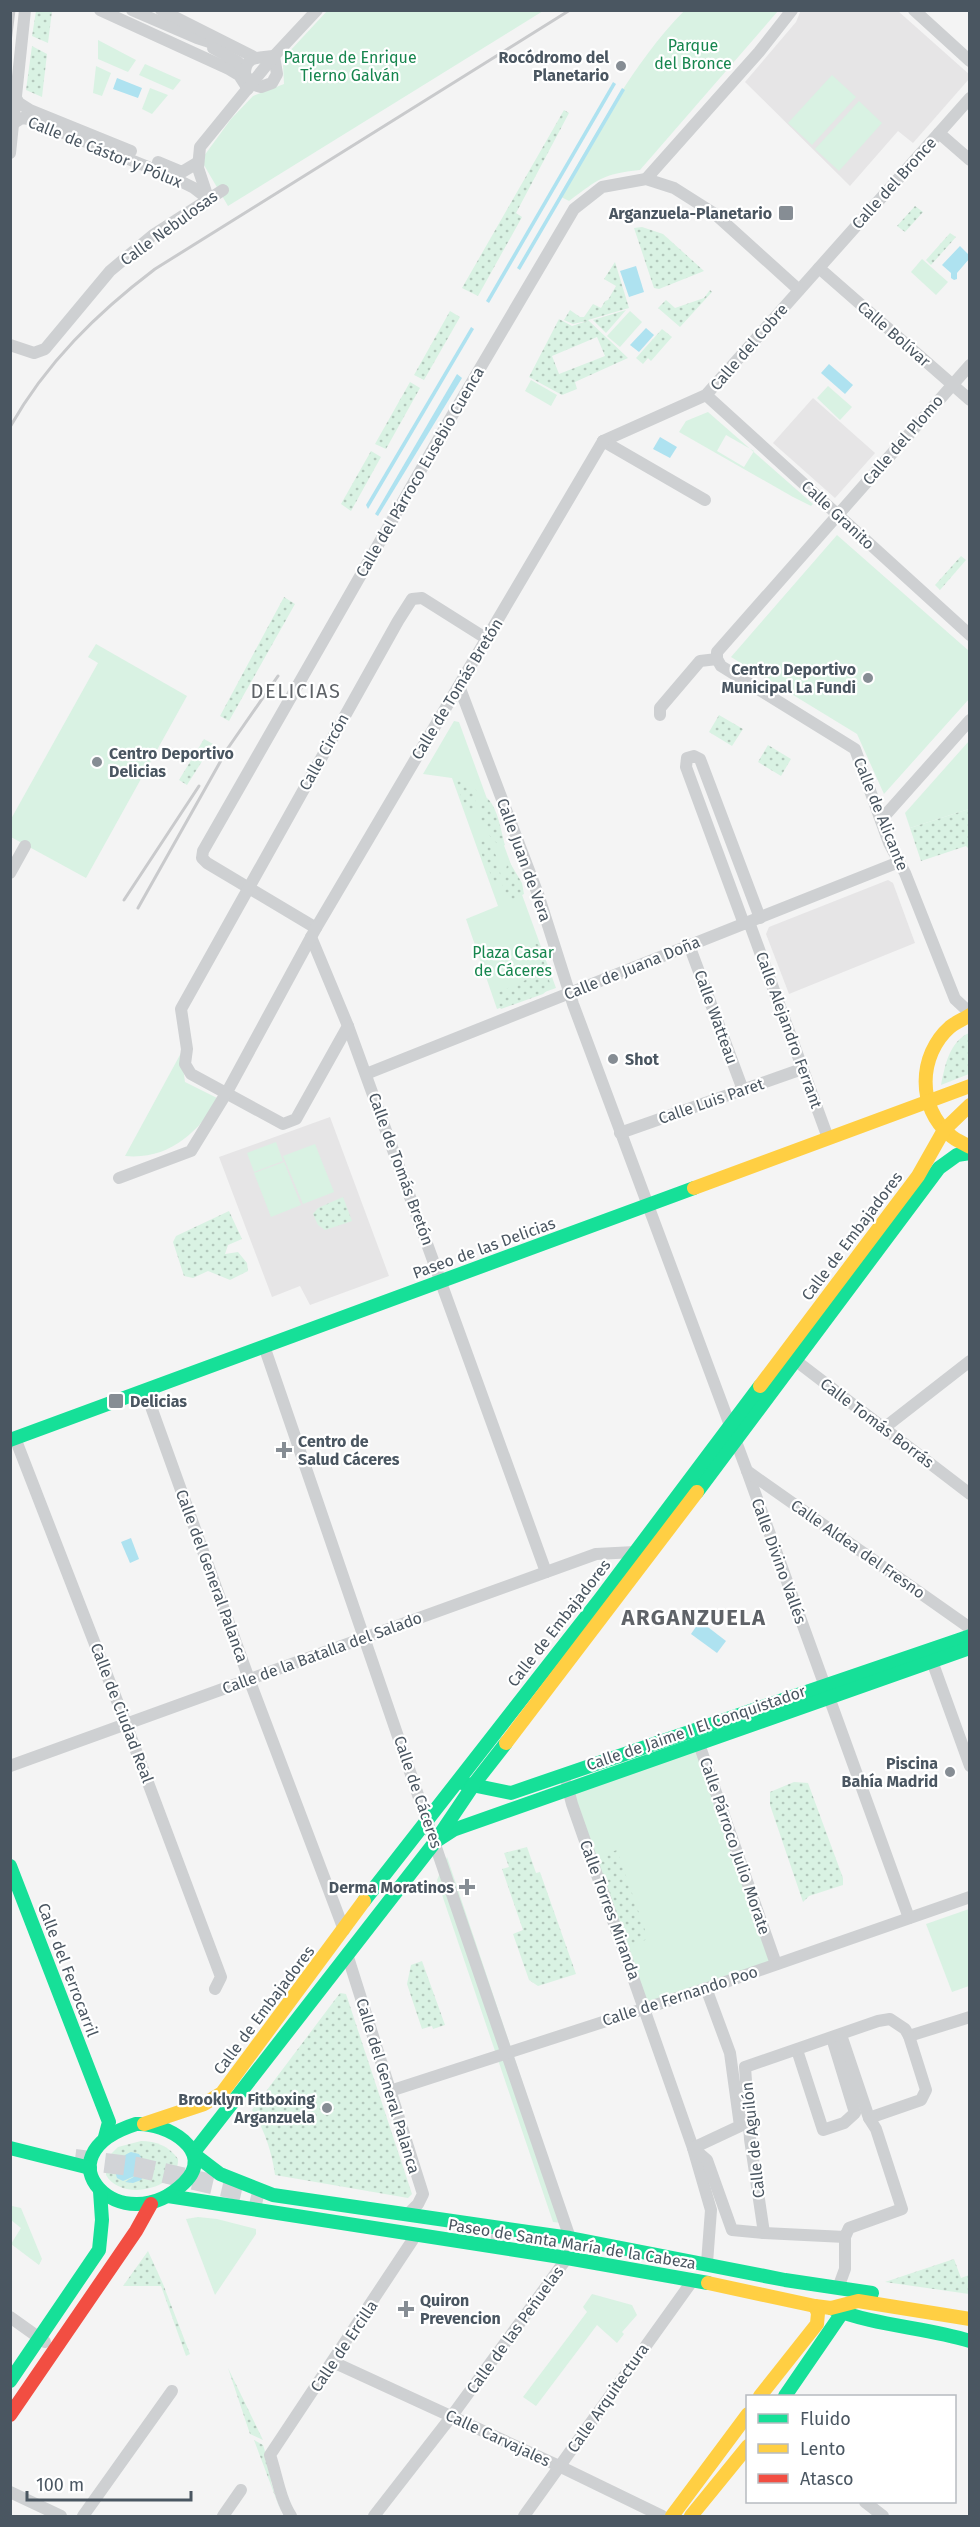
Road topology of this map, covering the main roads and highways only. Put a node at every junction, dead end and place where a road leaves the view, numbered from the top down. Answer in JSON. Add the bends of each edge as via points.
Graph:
{"nodes":[{"id":1,"x":969,"y":1014,"type":"edge"},
{"id":2,"x":969,"y":1086,"type":"edge"},
{"id":3,"x":927,"y":1102,"type":"junction"},
{"id":4,"x":969,"y":1105,"type":"edge"},
{"id":5,"x":944,"y":1131,"type":"junction"},
{"id":6,"x":969,"y":1147,"type":"edge"},
{"id":7,"x":969,"y":1153,"type":"edge"},
{"id":8,"x":790,"y":1357,"type":"junction"},
{"id":9,"x":13,"y":1439,"type":"edge"},
{"id":10,"x":969,"y":1636,"type":"edge"},
{"id":11,"x":969,"y":1648,"type":"edge"},
{"id":12,"x":474,"y":1784,"type":"junction"},
{"id":13,"x":446,"y":1795,"type":"junction"},
{"id":14,"x":435,"y":1842,"type":"junction"},
{"id":15,"x":10,"y":1866,"type":"edge"},
{"id":16,"x":96,"y":2086,"type":"junction"},
{"id":17,"x":140,"y":2124,"type":"junction"},
{"id":18,"x":105,"y":2137,"type":"junction"},
{"id":19,"x":10,"y":2148,"type":"edge"},
{"id":20,"x":194,"y":2154,"type":"junction"},
{"id":21,"x":90,"y":2168,"type":"junction"},
{"id":22,"x":100,"y":2191,"type":"junction"},
{"id":23,"x":168,"y":2196,"type":"junction"},
{"id":24,"x":151,"y":2204,"type":"junction"},
{"id":25,"x":833,"y":2287,"type":"junction"},
{"id":26,"x":815,"y":2306,"type":"junction"},
{"id":27,"x":838,"y":2308,"type":"junction"},
{"id":28,"x":969,"y":2308,"type":"edge"},
{"id":29,"x":867,"y":2310,"type":"dead end"},
{"id":30,"x":969,"y":2319,"type":"edge"},
{"id":31,"x":968,"y":2339,"type":"edge"},
{"id":32,"x":10,"y":2381,"type":"edge"},
{"id":33,"x":762,"y":2395,"type":"edge"},
{"id":34,"x":786,"y":2395,"type":"edge"},
{"id":35,"x":10,"y":2415,"type":"edge"},
{"id":36,"x":746,"y":2415,"type":"edge"},
{"id":37,"x":746,"y":2447,"type":"edge"},
{"id":38,"x":672,"y":2517,"type":"edge"},
{"id":39,"x":691,"y":2517,"type":"edge"}],
"edges":[{"from":1,"to":3,"type":"main road","via":[[940,1035],[928,1059],[924,1085]]},
{"from":2,"to":3,"type":"main road","name":"Paseo de las Delicias"},
{"from":3,"to":5,"type":"main road"},
{"from":3,"to":9,"type":"main road","name":"Paseo de las Delicias"},
{"from":4,"to":5,"type":"main road","name":"Calle de Embajadores"},
{"from":5,"to":6,"type":"main road"},
{"from":5,"to":8,"type":"main road","name":"Calle de Embajadores","via":[[918,1176]]},
{"from":7,"to":8,"type":"main road","name":"Calle de Embajadores","via":[[957,1155],[939,1168]]},
{"from":8,"to":12,"type":"main road","name":"Calle de Embajadores","via":[[736,1440]]},
{"from":8,"to":13,"type":"main road","name":"Calle de Embajadores","via":[[730,1425]]},
{"from":10,"to":12,"type":"main road","name":"Calle de Jaime I El Conquistador","via":[[511,1793]]},
{"from":11,"to":14,"type":"main road","name":"Calle de Jaime I El Conquistador","via":[[453,1830]]},
{"from":12,"to":13,"type":"main road","via":[[462,1783]]},
{"from":12,"to":14,"type":"main road","name":"Calle de Embajadores"},
{"from":13,"to":17,"type":"main road","name":"Calle de Embajadores","via":[[222,2093]]},
{"from":14,"to":20,"type":"main road","name":"Calle de Embajadores"},
{"from":15,"to":16,"type":"main road","name":"Calle del Ferrocarril"},
{"from":16,"to":17,"type":"main road","name":"Calle del Ferrocarril","via":[[117,2112]]},
{"from":16,"to":18,"type":"main road","name":"Calle del Ferrocarril","via":[[109,2122]]},
{"from":17,"to":18,"type":"main road"},
{"from":17,"to":20,"type":"main road","via":[[175,2133]]},
{"from":18,"to":21,"type":"main road","via":[[92,2152]]},
{"from":19,"to":21,"type":"main road"},
{"from":20,"to":23,"type":"main road","via":[[191,2177]]},
{"from":20,"to":25,"type":"main road","name":"Paseo de Santa María de la Cabeza","via":[[220,2174],[273,2195],[570,2238]]},
{"from":21,"to":22,"type":"main road"},
{"from":22,"to":24,"type":"main road","via":[[122,2203]]},
{"from":22,"to":32,"type":"main road","via":[[99,2250]]},
{"from":23,"to":24,"type":"main road"},
{"from":23,"to":26,"type":"main road","name":"Paseo de Santa María de la Cabeza","via":[[567,2258]]},
{"from":24,"to":35,"type":"main road"},
{"from":25,"to":27,"type":"main road"},
{"from":25,"to":28,"type":"main road","name":"Paseo de Santa María de la Cabeza"},
{"from":26,"to":27,"type":"main road","name":"Paseo de Santa María de la Cabeza"},
{"from":26,"to":33,"type":"main road","via":[[817,2324]]},
{"from":27,"to":30,"type":"main road","name":"Paseo de Santa María de la Cabeza","via":[[858,2301],[870,2302]]},
{"from":27,"to":31,"type":"main road","via":[[880,2323]]},
{"from":27,"to":34,"type":"main road"},
{"from":29,"to":31,"type":"main road"},
{"from":36,"to":38,"type":"main road"},
{"from":37,"to":39,"type":"main road"}]}
